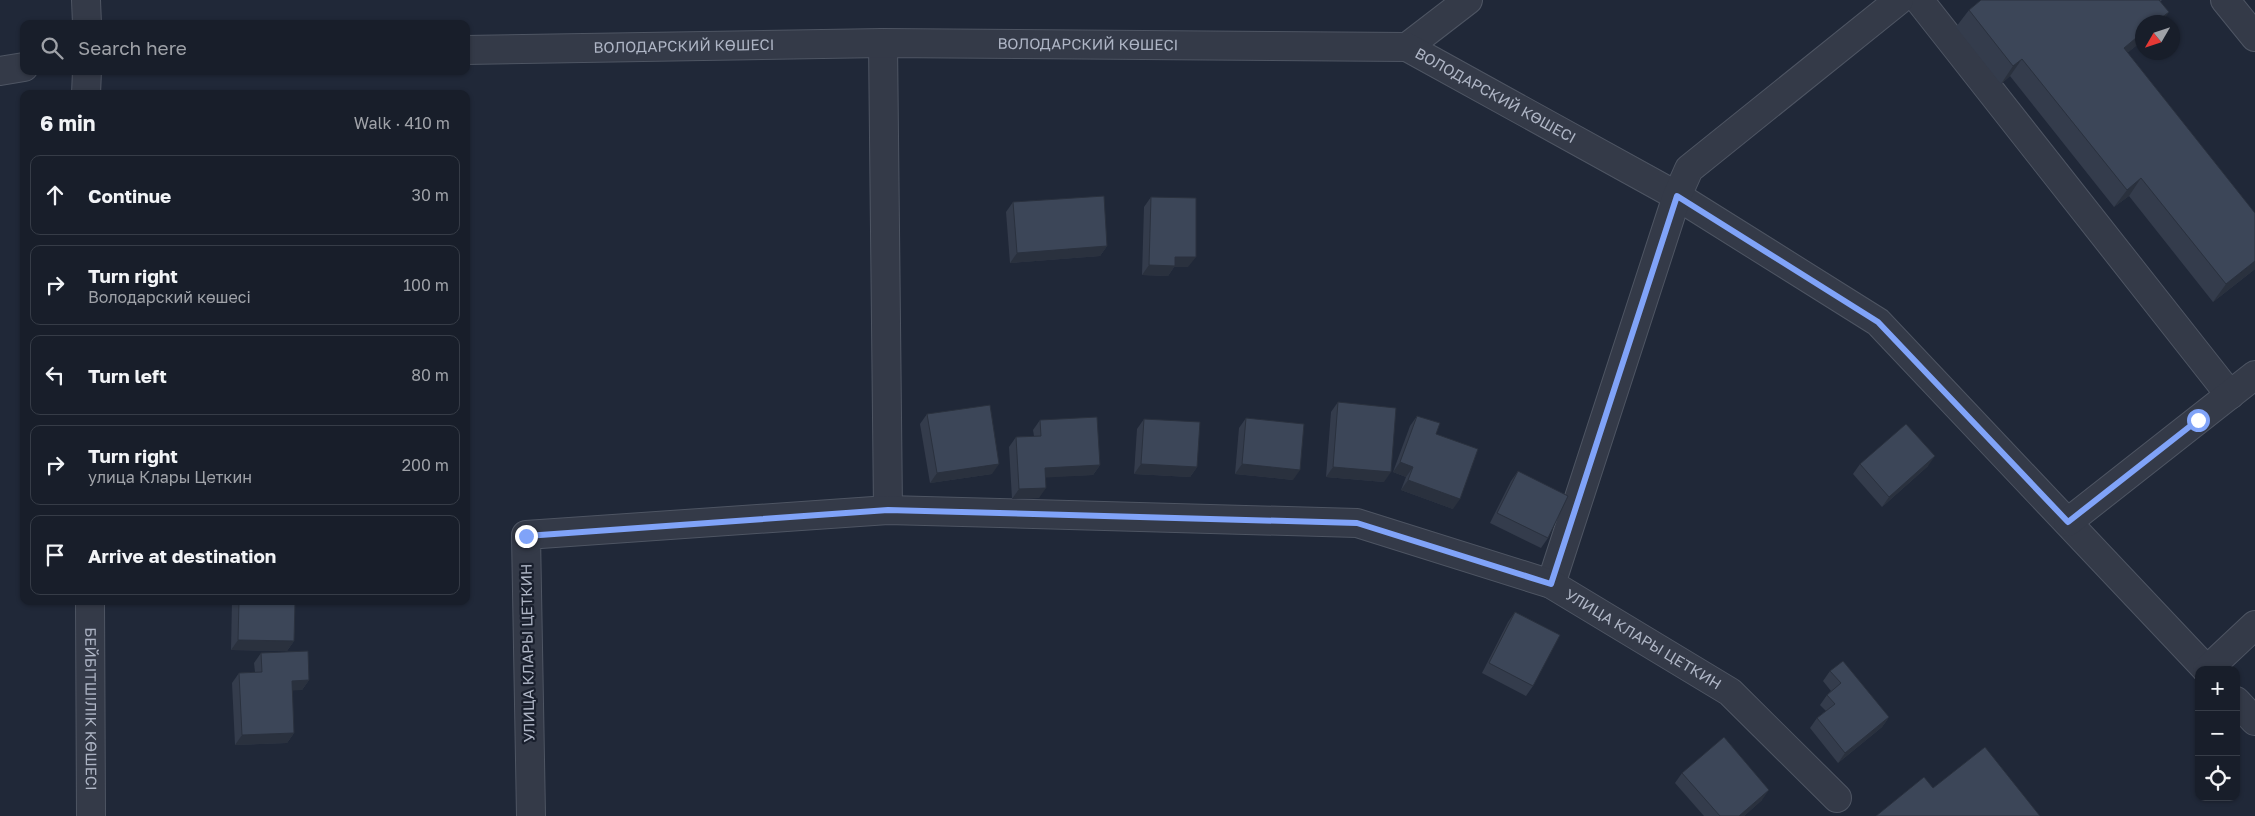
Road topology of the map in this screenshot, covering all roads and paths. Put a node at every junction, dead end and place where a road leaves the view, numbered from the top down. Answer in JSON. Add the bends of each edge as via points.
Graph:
{"nodes":[{"id":1,"x":86,"y":0,"type":"edge"},
{"id":2,"x":1468,"y":0,"type":"edge"},
{"id":3,"x":1900,"y":0,"type":"edge"},
{"id":4,"x":1919,"y":0,"type":"edge"},
{"id":5,"x":2226,"y":0,"type":"edge"},
{"id":6,"x":87,"y":20,"type":"edge"},
{"id":7,"x":2255,"y":37,"type":"edge"},
{"id":8,"x":883,"y":43,"type":"junction"},
{"id":9,"x":1408,"y":47,"type":"junction"},
{"id":10,"x":470,"y":50,"type":"edge"},
{"id":11,"x":20,"y":68,"type":"edge"},
{"id":12,"x":0,"y":71,"type":"edge"},
{"id":13,"x":87,"y":75,"type":"edge"},
{"id":14,"x":86,"y":90,"type":"edge"},
{"id":15,"x":1677,"y":196,"type":"junction"},
{"id":16,"x":2255,"y":375,"type":"edge"},
{"id":17,"x":2230,"y":395,"type":"junction"},
{"id":18,"x":888,"y":510,"type":"junction"},
{"id":19,"x":2068,"y":522,"type":"junction"},
{"id":20,"x":1551,"y":584,"type":"junction"},
{"id":21,"x":90,"y":605,"type":"edge"},
{"id":22,"x":2255,"y":625,"type":"edge"},
{"id":23,"x":2203,"y":666,"type":"edge"},
{"id":24,"x":2211,"y":666,"type":"edge"},
{"id":25,"x":2240,"y":705,"type":"edge"},
{"id":26,"x":2255,"y":721,"type":"edge"},
{"id":27,"x":1837,"y":798,"type":"dead end"},
{"id":28,"x":91,"y":816,"type":"edge"},
{"id":29,"x":531,"y":816,"type":"edge"}],
"edges":[{"from":1,"to":6,"type":"street"},
{"from":2,"to":9,"type":"street"},
{"from":3,"to":15,"type":"street","via":[[1689,169]]},
{"from":4,"to":17,"type":"street"},
{"from":5,"to":7,"type":"street"},
{"from":8,"to":9,"type":"street","name":"ВОЛОДАРСКИЙ КӨШЕСІ"},
{"from":8,"to":10,"type":"street","name":"ВОЛОДАРСКИЙ КӨШЕСІ"},
{"from":8,"to":18,"type":"street"},
{"from":9,"to":15,"type":"street","name":"ВОЛОДАРСКИЙ КӨШЕСІ"},
{"from":11,"to":12,"type":"street"},
{"from":13,"to":14,"type":"street"},
{"from":15,"to":19,"type":"street","name":"ВОЛОДАРСКИЙ КӨШЕСІ","via":[[1878,322]]},
{"from":15,"to":20,"type":"street"},
{"from":16,"to":17,"type":"street"},
{"from":17,"to":19,"type":"street"},
{"from":18,"to":20,"type":"street","name":"УЛИЦА КЛАРЫ ЦЕТКИН","via":[[1357,523]]},
{"from":18,"to":29,"type":"street","name":"УЛИЦА КЛАРЫ ЦЕТКИН","via":[[526,536]]},
{"from":19,"to":23,"type":"street","name":"ВОЛОДАРСКИЙ КӨШЕСІ"},
{"from":20,"to":27,"type":"street","name":"УЛИЦА КЛАРЫ ЦЕТКИН","via":[[1730,692]]},
{"from":21,"to":28,"type":"street","name":"БЕЙБІТШІЛІК КӨШЕСІ"},
{"from":22,"to":24,"type":"street"},
{"from":25,"to":26,"type":"street"}]}
